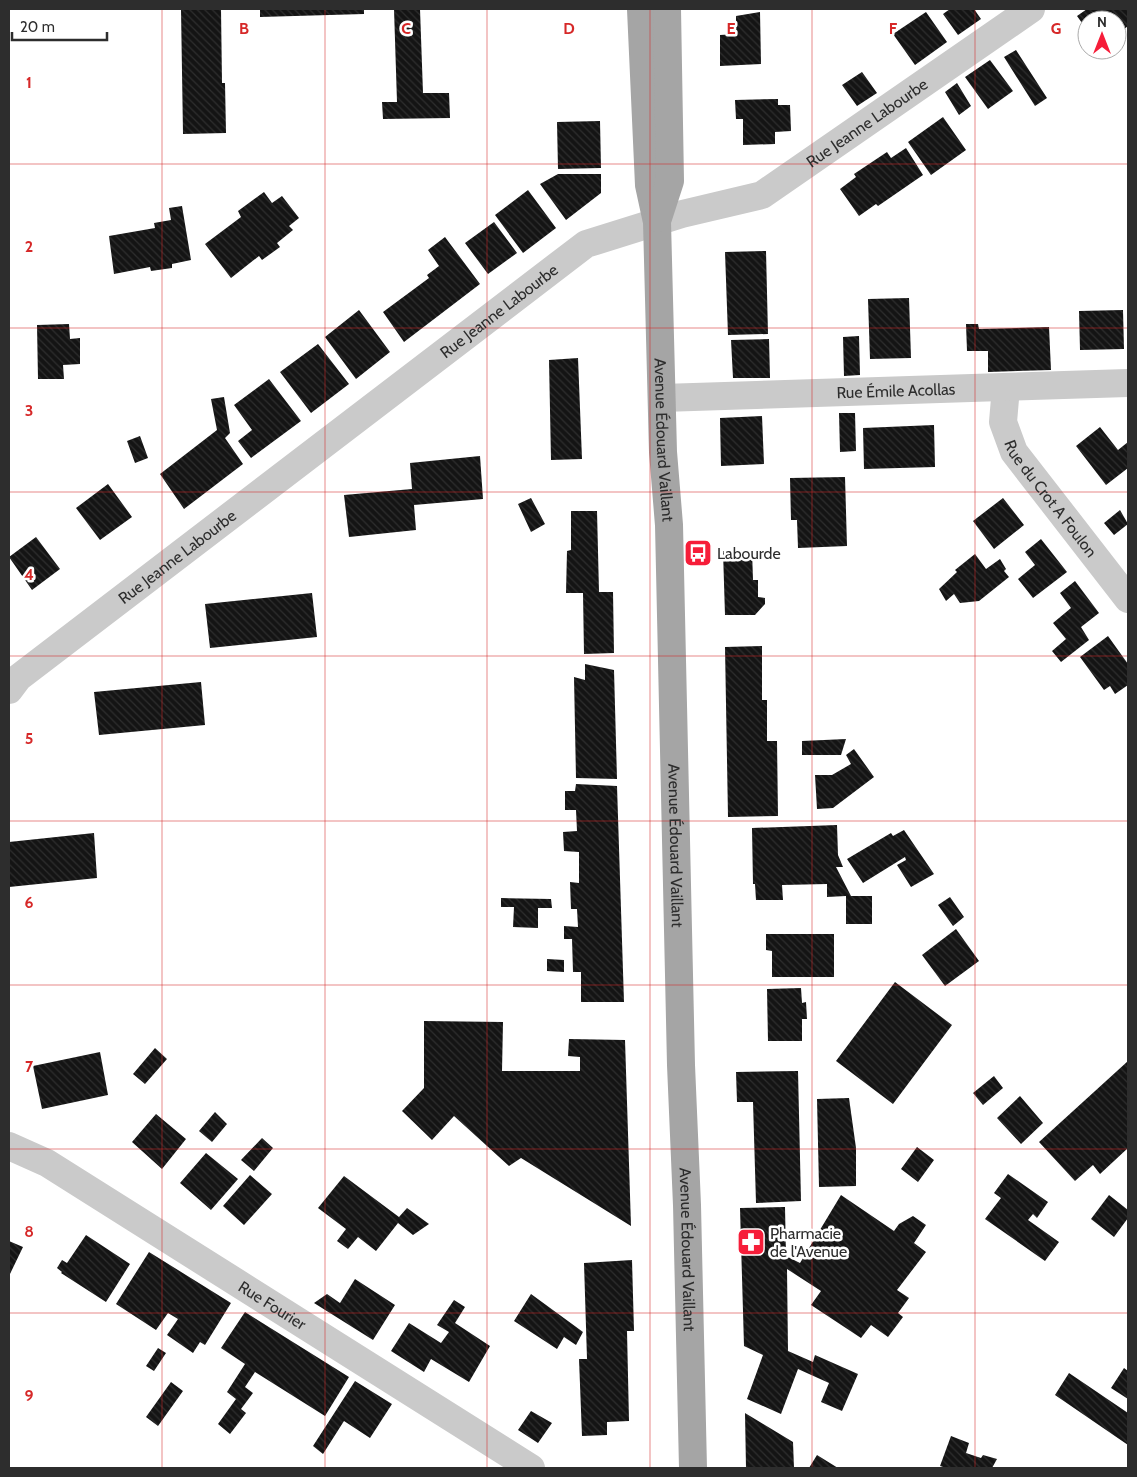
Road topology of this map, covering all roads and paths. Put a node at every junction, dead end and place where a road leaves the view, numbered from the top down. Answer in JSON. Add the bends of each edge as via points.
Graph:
{"nodes":[{"id":1,"x":641,"y":9,"type":"edge"},
{"id":2,"x":667,"y":9,"type":"edge"},
{"id":3,"x":1030,"y":9,"type":"edge"},
{"id":4,"x":657,"y":222,"type":"junction"},
{"id":5,"x":1128,"y":383,"type":"edge"},
{"id":6,"x":1006,"y":387,"type":"junction"},
{"id":7,"x":662,"y":398,"type":"junction"},
{"id":8,"x":1128,"y":599,"type":"edge"},
{"id":9,"x":9,"y":690,"type":"edge"},
{"id":10,"x":9,"y":1146,"type":"edge"},
{"id":11,"x":531,"y":1468,"type":"edge"},
{"id":12,"x":693,"y":1468,"type":"edge"}],
"edges":[{"from":1,"to":4,"type":"main road","name":"Avenue Édouard Vaillant","via":[[650,185]]},
{"from":2,"to":4,"type":"main road","name":"Avenue Édouard Vaillant","via":[[670,181]]},
{"from":3,"to":4,"type":"street","name":"Rue Jeanne Labourbe","via":[[762,195]]},
{"from":4,"to":7,"type":"main road","name":"Avenue Édouard Vaillant"},
{"from":4,"to":9,"type":"street","name":"Rue Jeanne Labourbe","via":[[586,244],[18,678]]},
{"from":5,"to":6,"type":"street","name":"Rue Émile Acollas"},
{"from":6,"to":7,"type":"street","name":"Rue Émile Acollas"},
{"from":6,"to":8,"type":"street","name":"Rue du Crot A Foulon","via":[[1003,422],[1014,452]]},
{"from":7,"to":12,"type":"main road","name":"Avenue Édouard Vaillant","via":[[671,583]]},
{"from":10,"to":11,"type":"street","name":"Rue Fourier","via":[[47,1163]]}]}
